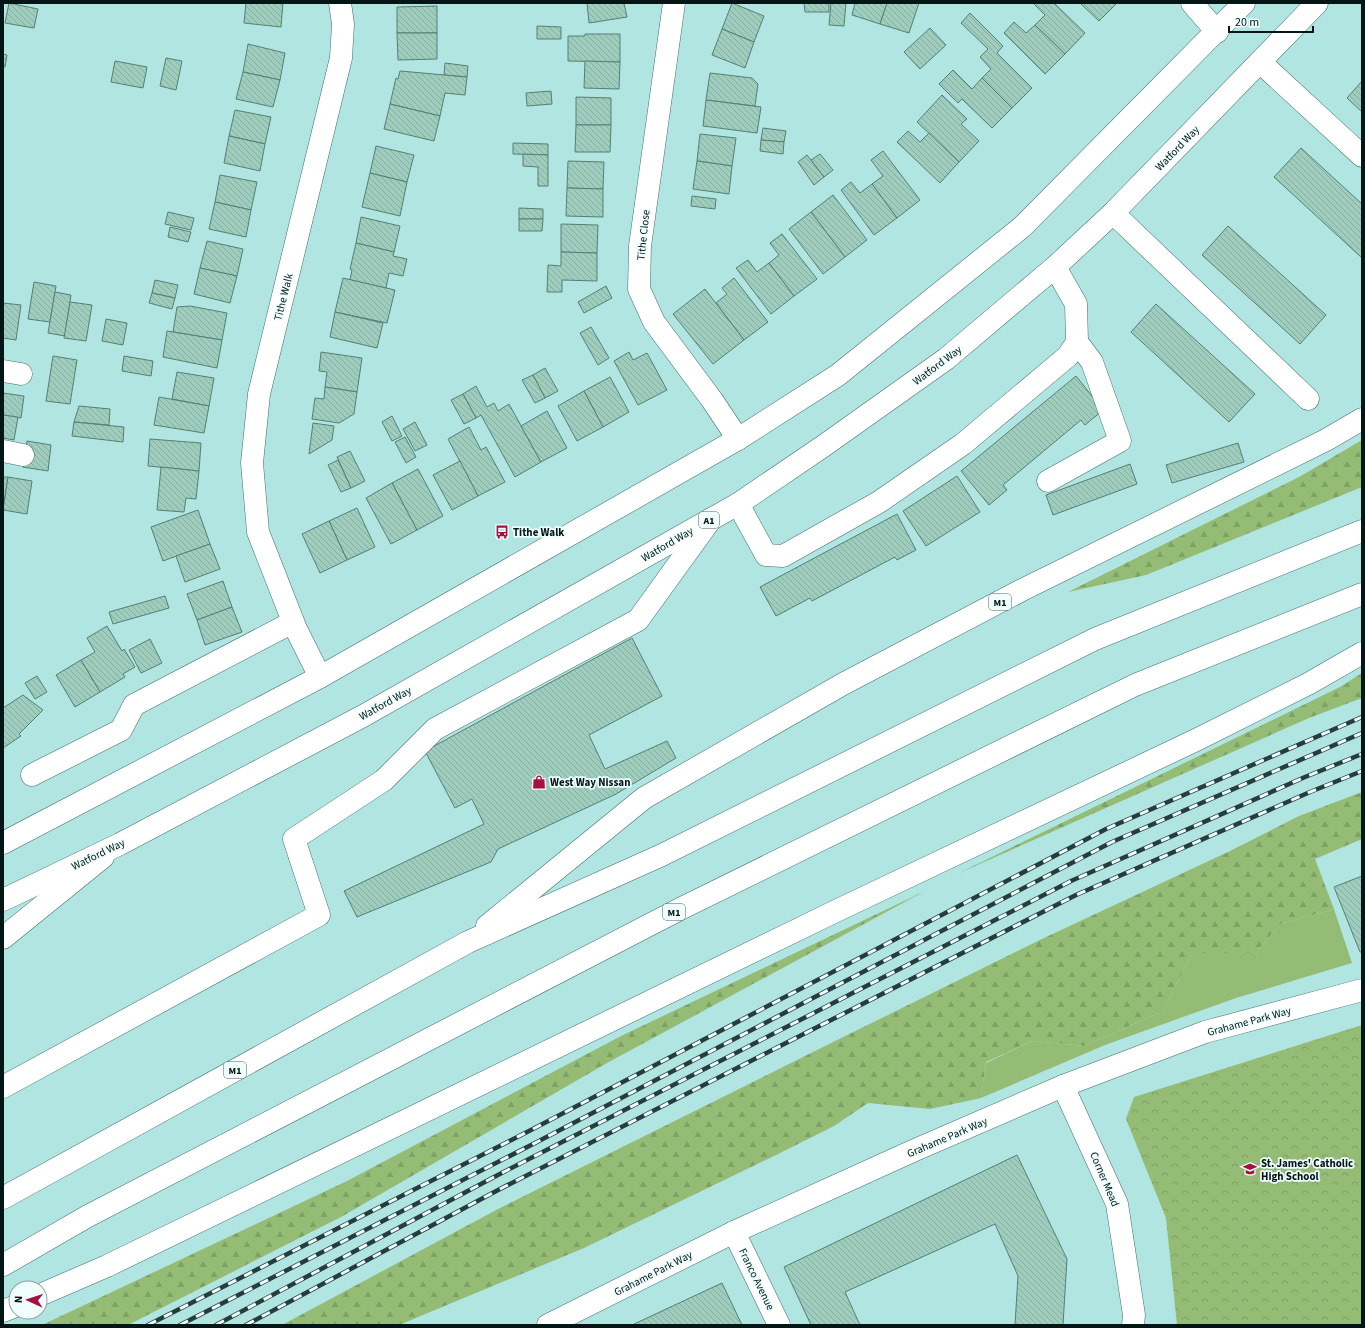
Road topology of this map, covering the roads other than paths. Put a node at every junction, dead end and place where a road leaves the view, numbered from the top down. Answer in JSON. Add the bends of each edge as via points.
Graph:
{"nodes":[{"id":1,"x":340,"y":3,"type":"edge"},
{"id":2,"x":674,"y":3,"type":"edge"},
{"id":3,"x":1192,"y":3,"type":"edge"},
{"id":4,"x":1244,"y":3,"type":"edge"},
{"id":5,"x":1317,"y":3,"type":"edge"},
{"id":6,"x":1217,"y":32,"type":"junction"},
{"id":7,"x":1260,"y":62,"type":"junction"},
{"id":8,"x":1362,"y":156,"type":"edge"},
{"id":9,"x":1113,"y":213,"type":"junction"},
{"id":10,"x":1055,"y":267,"type":"junction"},
{"id":11,"x":1077,"y":342,"type":"junction"},
{"id":12,"x":1308,"y":398,"type":"dead end"},
{"id":13,"x":1362,"y":419,"type":"edge"},
{"id":14,"x":738,"y":439,"type":"junction"},
{"id":15,"x":1048,"y":481,"type":"dead end"},
{"id":16,"x":738,"y":504,"type":"junction"},
{"id":17,"x":711,"y":519,"type":"junction"},
{"id":18,"x":1362,"y":531,"type":"edge"},
{"id":19,"x":1362,"y":594,"type":"edge"},
{"id":20,"x":293,"y":622,"type":"junction"},
{"id":21,"x":1362,"y":652,"type":"edge"},
{"id":22,"x":320,"y":677,"type":"junction"},
{"id":23,"x":32,"y":775,"type":"dead end"},
{"id":24,"x":3,"y":843,"type":"edge"},
{"id":25,"x":120,"y":844,"type":"junction"},
{"id":26,"x":3,"y":900,"type":"edge"},
{"id":27,"x":3,"y":938,"type":"edge"},
{"id":28,"x":468,"y":942,"type":"junction"},
{"id":29,"x":1362,"y":990,"type":"edge"},
{"id":30,"x":1063,"y":1086,"type":"junction"},
{"id":31,"x":3,"y":1087,"type":"edge"},
{"id":32,"x":3,"y":1198,"type":"edge"},
{"id":33,"x":734,"y":1232,"type":"junction"},
{"id":34,"x":3,"y":1265,"type":"edge"},
{"id":35,"x":48,"y":1291,"type":"edge"},
{"id":36,"x":548,"y":1325,"type":"edge"},
{"id":37,"x":779,"y":1325,"type":"edge"},
{"id":38,"x":1133,"y":1325,"type":"edge"}],
"edges":[{"from":1,"to":20,"type":"main road","name":"Tithe Walk","via":[[343,24],[341,58],[259,394],[252,463],[258,532]]},
{"from":2,"to":14,"type":"main road","name":"Tithe Close","via":[[640,246],[639,289],[654,322]]},
{"from":3,"to":6,"type":"main road"},
{"from":4,"to":6,"type":"main road"},
{"from":5,"to":7,"type":"main road","name":"Watford Way","number":"A1"},
{"from":6,"to":14,"type":"main road","via":[[1022,227],[838,375]]},
{"from":7,"to":8,"type":"main road"},
{"from":7,"to":9,"type":"main road","name":"Watford Way","number":"A1"},
{"from":9,"to":10,"type":"main road","name":"Watford Way","number":"A1"},
{"from":9,"to":12,"type":"main road"},
{"from":10,"to":11,"type":"main road","via":[[1076,304]]},
{"from":10,"to":16,"type":"main road","name":"Watford Way","number":"A1","via":[[946,359]]},
{"from":11,"to":15,"type":"main road","via":[[1092,362],[1120,441]]},
{"from":11,"to":16,"type":"main road","via":[[1068,356],[963,444],[879,502],[783,556],[766,555]]},
{"from":13,"to":28,"type":"main road","number":"M1","via":[[1326,440],[1022,590],[843,684],[644,798]]},
{"from":14,"to":22,"type":"main road"},
{"from":16,"to":17,"type":"main road","name":"Watford Way","number":"A1"},
{"from":17,"to":25,"type":"main road","name":"Watford Way","number":"A1","via":[[363,716]]},
{"from":17,"to":31,"type":"main road","via":[[638,620],[435,729],[384,780],[294,839],[319,915]]},
{"from":18,"to":28,"type":"main road","number":"M1","via":[[1095,639],[662,855]]},
{"from":19,"to":34,"type":"main road","number":"M1","via":[[1134,685],[724,887],[88,1216]]},
{"from":20,"to":22,"type":"main road","name":"Tithe Walk"},
{"from":20,"to":23,"type":"main road","via":[[134,705],[121,730]]},
{"from":21,"to":35,"type":"main road","via":[[1308,684],[1196,740],[836,911],[106,1266]]},
{"from":22,"to":24,"type":"main road"},
{"from":25,"to":26,"type":"main road","name":"Watford Way","number":"A1"},
{"from":25,"to":27,"type":"main road"},
{"from":28,"to":32,"type":"main road","number":"M1"},
{"from":29,"to":30,"type":"main road","name":"Grahame Park Way","via":[[1205,1032]]},
{"from":30,"to":33,"type":"main road","name":"Grahame Park Way"},
{"from":30,"to":38,"type":"main road","name":"Corner Mead","via":[[1117,1204],[1134,1315]]},
{"from":33,"to":36,"type":"main road","name":"Grahame Park Way"},
{"from":33,"to":37,"type":"main road","name":"Franco Avenue"}]}
